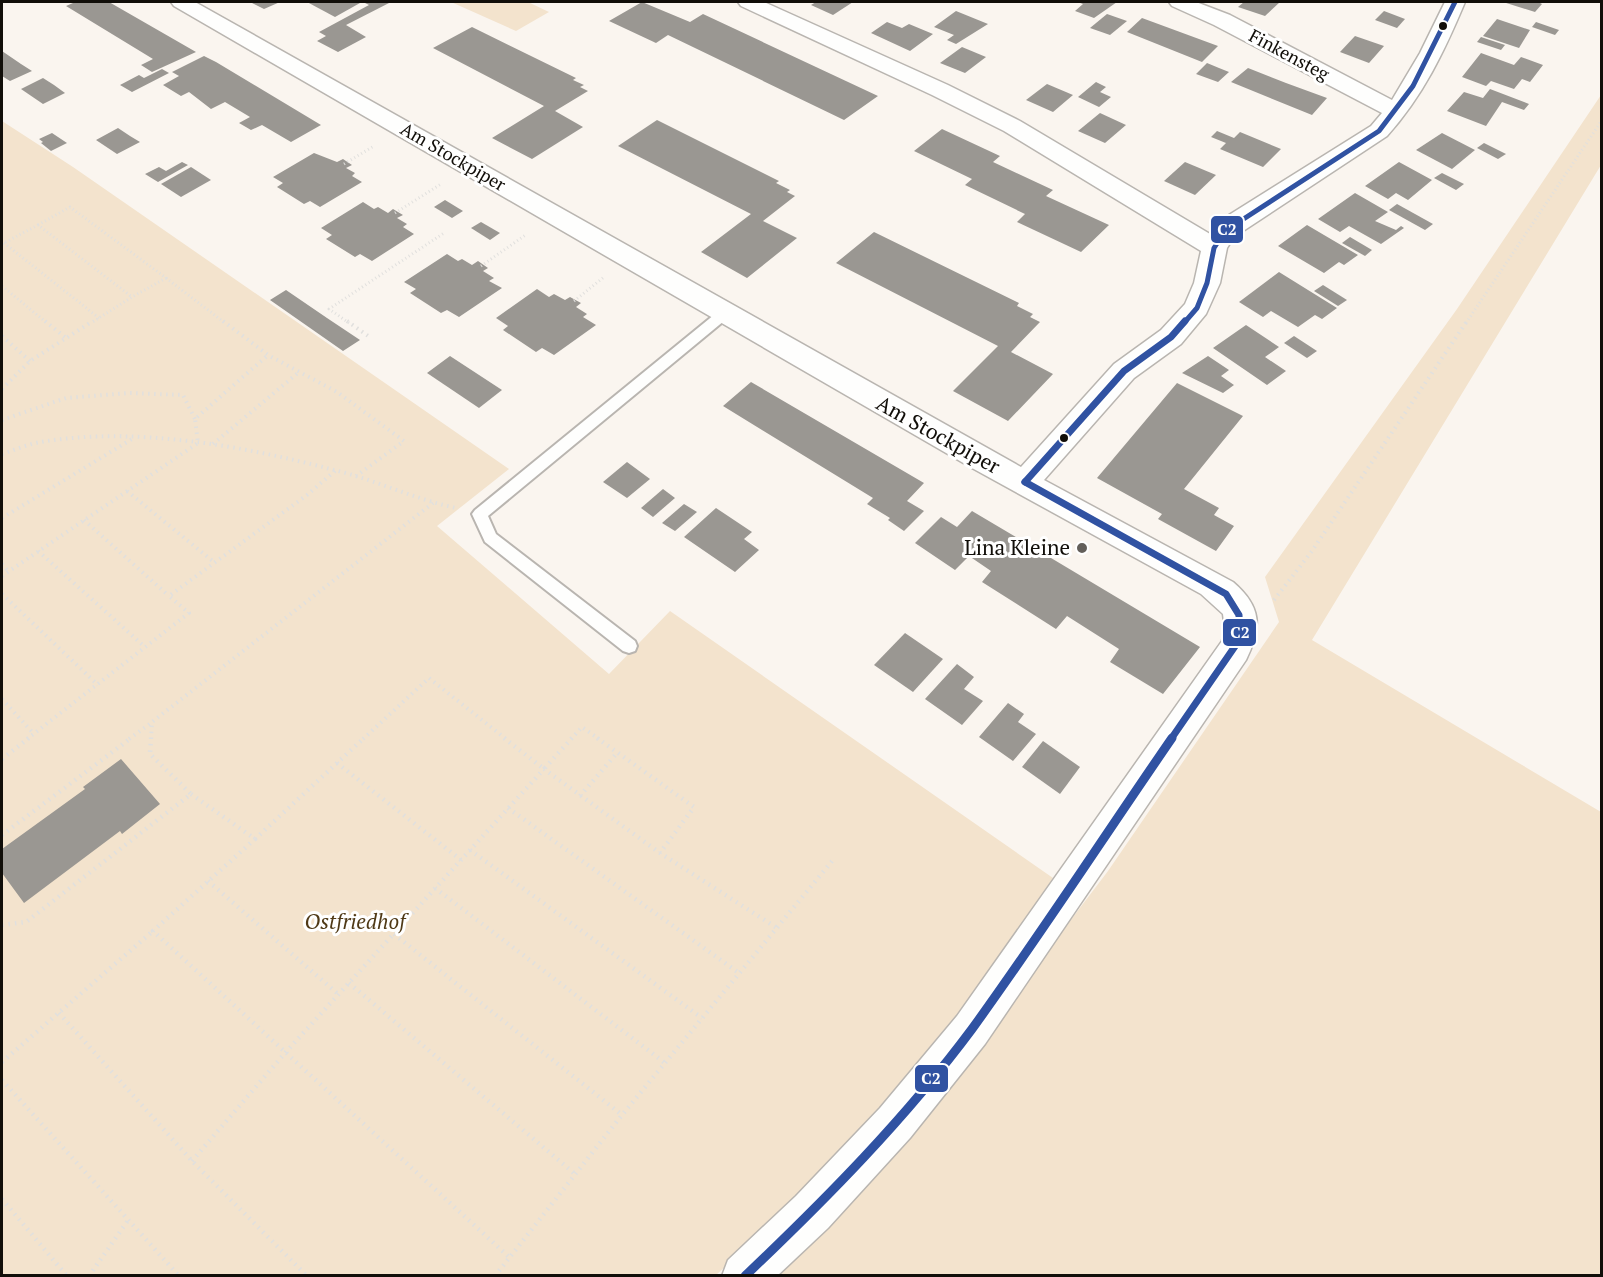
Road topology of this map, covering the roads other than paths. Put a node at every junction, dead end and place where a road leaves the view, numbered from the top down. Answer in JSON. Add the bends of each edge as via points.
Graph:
{"nodes":[{"id":1,"x":180,"y":2,"type":"edge"},
{"id":2,"x":748,"y":2,"type":"edge"},
{"id":3,"x":1179,"y":2,"type":"edge"},
{"id":4,"x":1455,"y":2,"type":"edge"},
{"id":5,"x":1397,"y":112,"type":"junction"},
{"id":6,"x":1214,"y":248,"type":"junction"},
{"id":7,"x":725,"y":314,"type":"junction"},
{"id":8,"x":1025,"y":483,"type":"junction"},
{"id":9,"x":629,"y":646,"type":"dead end"},
{"id":10,"x":744,"y":1275,"type":"edge"}],
"edges":[{"from":1,"to":7,"type":"street","name":"Am Stockpiper"},
{"from":2,"to":6,"type":"street","via":[[1011,126]]},
{"from":3,"to":5,"type":"street","name":"Finkensteg","via":[[1222,20]]},
{"from":4,"to":5,"type":"street"},
{"from":5,"to":6,"type":"street","via":[[1379,131],[1238,221],[1225,231]]},
{"from":6,"to":8,"type":"street","via":[[1208,283],[1197,308],[1171,337],[1124,371]]},
{"from":7,"to":8,"type":"street","name":"Am Stockpiper"},
{"from":7,"to":9,"type":"lane","via":[[480,514],[490,538]]},
{"from":8,"to":10,"type":"street","name":"Am Stockpiper","via":[[1226,594],[1240,613],[1240,639],[971,1030],[888,1131],[812,1212]]}]}
